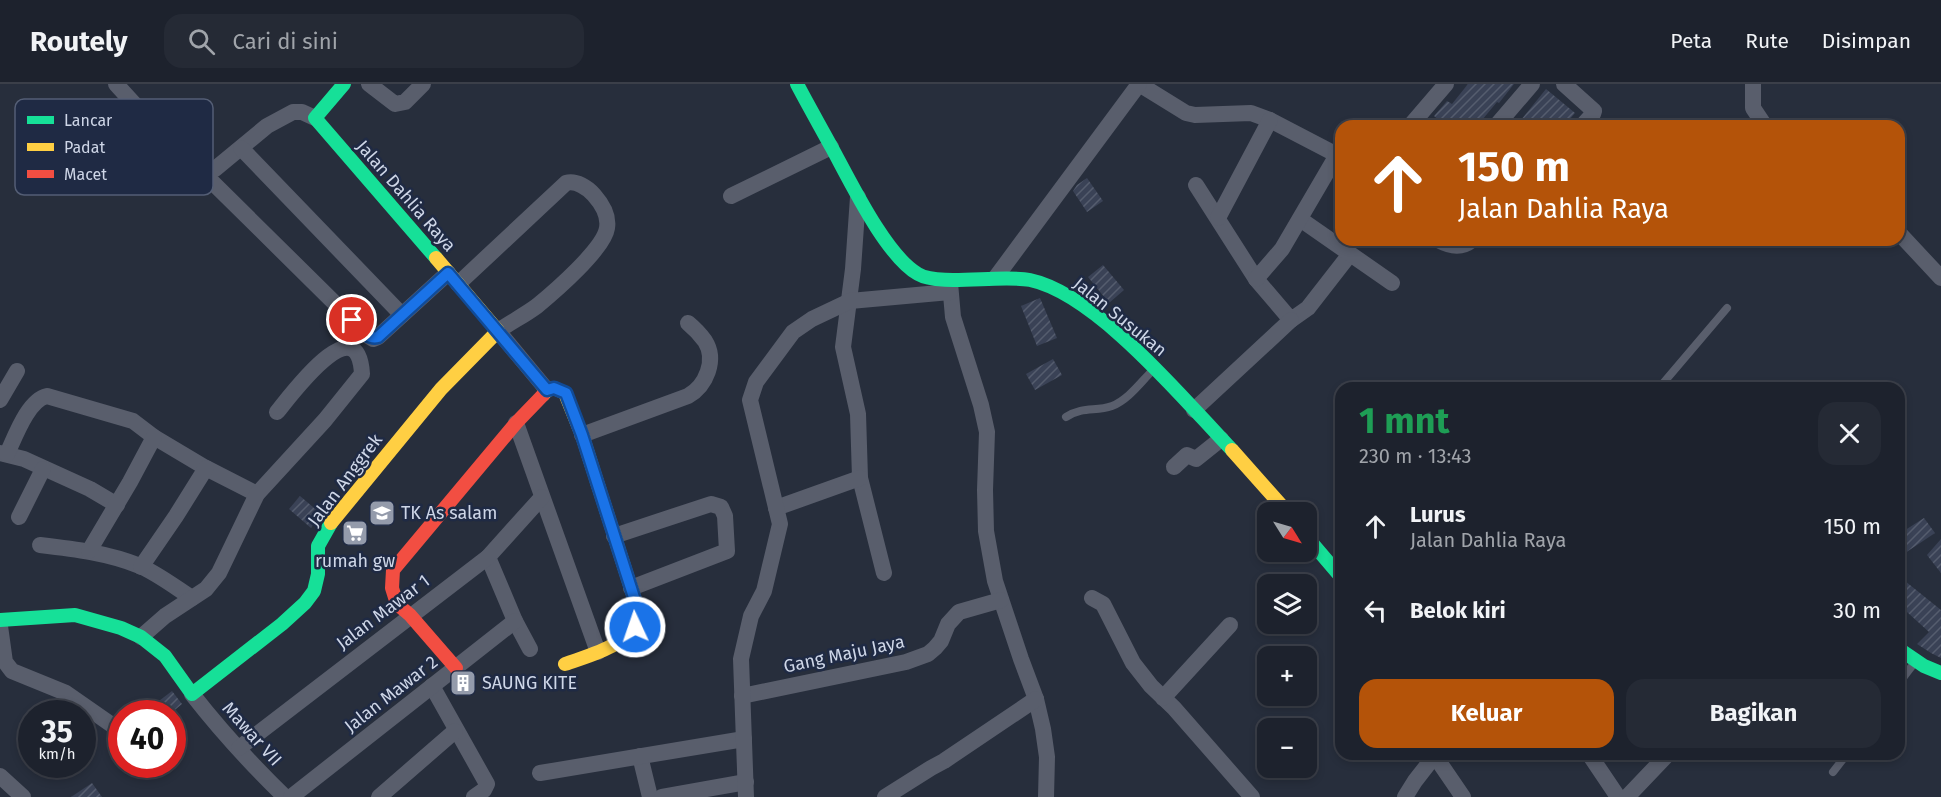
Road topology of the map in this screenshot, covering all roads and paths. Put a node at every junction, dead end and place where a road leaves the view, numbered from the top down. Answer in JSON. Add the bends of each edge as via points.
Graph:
{"nodes":[{"id":1,"x":116,"y":84,"type":"edge"},
{"id":2,"x":344,"y":84,"type":"edge"},
{"id":3,"x":369,"y":84,"type":"edge"},
{"id":4,"x":423,"y":84,"type":"edge"},
{"id":5,"x":797,"y":84,"type":"edge"},
{"id":6,"x":1139,"y":84,"type":"edge"},
{"id":7,"x":1446,"y":84,"type":"edge"},
{"id":8,"x":1532,"y":84,"type":"edge"},
{"id":9,"x":1564,"y":84,"type":"edge"},
{"id":10,"x":1752,"y":84,"type":"edge"},
{"id":11,"x":130,"y":99,"type":"edge"},
{"id":12,"x":315,"y":118,"type":"junction"},
{"id":13,"x":1270,"y":120,"type":"junction"},
{"id":14,"x":1415,"y":120,"type":"edge"},
{"id":15,"x":1501,"y":120,"type":"edge"},
{"id":16,"x":1588,"y":120,"type":"edge"},
{"id":17,"x":1760,"y":120,"type":"edge"},
{"id":18,"x":831,"y":147,"type":"junction"},
{"id":19,"x":241,"y":148,"type":"junction"},
{"id":20,"x":1335,"y":154,"type":"edge"},
{"id":21,"x":1335,"y":162,"type":"edge"},
{"id":22,"x":213,"y":170,"type":"edge"},
{"id":23,"x":213,"y":183,"type":"edge"},
{"id":24,"x":1196,"y":185,"type":"dead end"},
{"id":25,"x":731,"y":196,"type":"dead end"},
{"id":26,"x":858,"y":197,"type":"junction"},
{"id":27,"x":1218,"y":218,"type":"junction"},
{"id":28,"x":1300,"y":219,"type":"junction"},
{"id":29,"x":1905,"y":239,"type":"edge"},
{"id":30,"x":1335,"y":244,"type":"edge"},
{"id":31,"x":1339,"y":246,"type":"edge"},
{"id":32,"x":1350,"y":254,"type":"junction"},
{"id":33,"x":996,"y":276,"type":"junction"},
{"id":34,"x":453,"y":278,"type":"junction"},
{"id":35,"x":1941,"y":278,"type":"edge"},
{"id":36,"x":1256,"y":279,"type":"junction"},
{"id":37,"x":1392,"y":283,"type":"dead end"},
{"id":38,"x":950,"y":285,"type":"junction"},
{"id":39,"x":850,"y":301,"type":"junction"},
{"id":40,"x":1727,"y":308,"type":"dead end"},
{"id":41,"x":402,"y":315,"type":"junction"},
{"id":42,"x":1291,"y":320,"type":"junction"},
{"id":43,"x":688,"y":322,"type":"dead end"},
{"id":44,"x":498,"y":331,"type":"junction"},
{"id":45,"x":1155,"y":368,"type":"junction"},
{"id":46,"x":17,"y":371,"type":"dead end"},
{"id":47,"x":1664,"y":382,"type":"edge"},
{"id":48,"x":547,"y":390,"type":"junction"},
{"id":49,"x":0,"y":400,"type":"edge"},
{"id":50,"x":1194,"y":410,"type":"junction"},
{"id":51,"x":277,"y":412,"type":"dead end"},
{"id":52,"x":1066,"y":417,"type":"dead end"},
{"id":53,"x":516,"y":423,"type":"junction"},
{"id":54,"x":582,"y":435,"type":"junction"},
{"id":55,"x":154,"y":437,"type":"junction"},
{"id":56,"x":1221,"y":439,"type":"junction"},
{"id":57,"x":4,"y":453,"type":"edge"},
{"id":58,"x":1174,"y":467,"type":"dead end"},
{"id":59,"x":206,"y":468,"type":"junction"},
{"id":60,"x":43,"y":469,"type":"junction"},
{"id":61,"x":860,"y":478,"type":"junction"},
{"id":62,"x":257,"y":494,"type":"junction"},
{"id":63,"x":542,"y":497,"type":"junction"},
{"id":64,"x":1279,"y":502,"type":"edge"},
{"id":65,"x":117,"y":505,"type":"junction"},
{"id":66,"x":776,"y":508,"type":"junction"},
{"id":67,"x":19,"y":517,"type":"dead end"},
{"id":68,"x":614,"y":536,"type":"junction"},
{"id":69,"x":40,"y":545,"type":"dead end"},
{"id":70,"x":1317,"y":546,"type":"edge"},
{"id":71,"x":89,"y":551,"type":"junction"},
{"id":72,"x":488,"y":557,"type":"junction"},
{"id":73,"x":1335,"y":561,"type":"edge"},
{"id":74,"x":141,"y":567,"type":"junction"},
{"id":75,"x":884,"y":573,"type":"dead end"},
{"id":76,"x":631,"y":588,"type":"junction"},
{"id":77,"x":192,"y":598,"type":"junction"},
{"id":78,"x":1092,"y":598,"type":"dead end"},
{"id":79,"x":1001,"y":600,"type":"junction"},
{"id":80,"x":410,"y":615,"type":"junction"},
{"id":81,"x":0,"y":620,"type":"edge"},
{"id":82,"x":515,"y":621,"type":"junction"},
{"id":83,"x":1230,"y":625,"type":"dead end"},
{"id":84,"x":0,"y":626,"type":"edge"},
{"id":85,"x":141,"y":637,"type":"junction"},
{"id":86,"x":530,"y":649,"type":"dead end"},
{"id":87,"x":598,"y":652,"type":"junction"},
{"id":88,"x":1905,"y":653,"type":"edge"},
{"id":89,"x":1916,"y":660,"type":"junction"},
{"id":90,"x":565,"y":664,"type":"dead end"},
{"id":91,"x":456,"y":668,"type":"junction"},
{"id":92,"x":1941,"y":673,"type":"edge"},
{"id":93,"x":1905,"y":675,"type":"edge"},
{"id":94,"x":432,"y":686,"type":"junction"},
{"id":95,"x":192,"y":694,"type":"junction"},
{"id":96,"x":742,"y":696,"type":"junction"},
{"id":97,"x":1163,"y":698,"type":"junction"},
{"id":98,"x":1036,"y":699,"type":"junction"},
{"id":99,"x":108,"y":722,"type":"edge"},
{"id":100,"x":456,"y":731,"type":"junction"},
{"id":101,"x":744,"y":739,"type":"junction"},
{"id":102,"x":239,"y":748,"type":"junction"},
{"id":103,"x":640,"y":756,"type":"junction"},
{"id":104,"x":1432,"y":760,"type":"edge"},
{"id":105,"x":1439,"y":760,"type":"edge"},
{"id":106,"x":1593,"y":760,"type":"edge"},
{"id":107,"x":1662,"y":760,"type":"edge"},
{"id":108,"x":1842,"y":760,"type":"edge"},
{"id":109,"x":1833,"y":772,"type":"dead end"},
{"id":110,"x":540,"y":773,"type":"dead end"},
{"id":111,"x":0,"y":776,"type":"edge"},
{"id":112,"x":746,"y":789,"type":"edge"},
{"id":113,"x":481,"y":792,"type":"edge"},
{"id":114,"x":22,"y":797,"type":"edge"},
{"id":115,"x":285,"y":797,"type":"edge"},
{"id":116,"x":291,"y":797,"type":"edge"},
{"id":117,"x":379,"y":797,"type":"edge"},
{"id":118,"x":650,"y":797,"type":"edge"},
{"id":119,"x":662,"y":797,"type":"edge"},
{"id":120,"x":885,"y":797,"type":"edge"},
{"id":121,"x":1046,"y":797,"type":"edge"},
{"id":122,"x":1252,"y":797,"type":"edge"},
{"id":123,"x":1405,"y":797,"type":"edge"},
{"id":124,"x":1463,"y":797,"type":"edge"},
{"id":125,"x":1618,"y":797,"type":"edge"},
{"id":126,"x":1626,"y":797,"type":"edge"}],
"edges":[{"from":1,"to":11,"type":"street"},
{"from":2,"to":12,"type":"street"},
{"from":3,"to":4,"type":"street","via":[[395,104],[405,102]]},
{"from":5,"to":18,"type":"street","name":"Jalan Susukan"},
{"from":6,"to":13,"type":"street","via":[[1186,113],[1251,112]]},
{"from":6,"to":33,"type":"street"},
{"from":7,"to":14,"type":"street"},
{"from":8,"to":15,"type":"street"},
{"from":9,"to":16,"type":"street","via":[[1594,111]]},
{"from":10,"to":17,"type":"street","via":[[1753,108]]},
{"from":12,"to":19,"type":"street","via":[[293,112],[267,126]]},
{"from":12,"to":34,"type":"street","name":"Jalan Dahlia Raya"},
{"from":13,"to":20,"type":"street"},
{"from":13,"to":27,"type":"street"},
{"from":18,"to":25,"type":"street"},
{"from":18,"to":26,"type":"street","name":"Jalan Susukan"},
{"from":19,"to":22,"type":"street"},
{"from":19,"to":41,"type":"street"},
{"from":21,"to":28,"type":"street"},
{"from":23,"to":41,"type":"street","via":[[368,336],[378,337]]},
{"from":24,"to":27,"type":"street"},
{"from":26,"to":38,"type":"street","name":"Jalan Susukan","via":[[910,269]]},
{"from":26,"to":39,"type":"street"},
{"from":27,"to":36,"type":"street"},
{"from":28,"to":30,"type":"street"},
{"from":28,"to":36,"type":"street","via":[[1282,249]]},
{"from":29,"to":35,"type":"street"},
{"from":31,"to":32,"type":"street"},
{"from":32,"to":37,"type":"street"},
{"from":32,"to":42,"type":"street","via":[[1308,308]]},
{"from":33,"to":38,"type":"street","name":"Jalan Susukan"},
{"from":33,"to":45,"type":"street","name":"Jalan Susukan","via":[[1022,278],[1059,290],[1101,320]]},
{"from":34,"to":41,"type":"street"},
{"from":34,"to":44,"type":"street","name":"Jalan Dahlia Raya"},
{"from":34,"to":44,"type":"street","via":[[567,183],[591,191],[605,214],[607,228],[600,245],[536,307]]},
{"from":36,"to":42,"type":"street"},
{"from":38,"to":39,"type":"street"},
{"from":38,"to":79,"type":"street","via":[[953,317],[987,432],[986,531]]},
{"from":39,"to":61,"type":"street","via":[[843,347],[858,414]]},
{"from":39,"to":66,"type":"street","via":[[792,332],[756,382],[750,400]]},
{"from":40,"to":47,"type":"lane"},
{"from":42,"to":50,"type":"street"},
{"from":43,"to":54,"type":"street","via":[[708,348],[709,362],[701,386],[688,396]]},
{"from":44,"to":48,"type":"street"},
{"from":44,"to":95,"type":"street","name":"Jalan Anggrek","via":[[441,389],[332,521],[318,546],[318,574],[314,591],[305,603]]},
{"from":45,"to":50,"type":"street","name":"Jalan Susukan"},
{"from":45,"to":52,"type":"lane","via":[[1112,406],[1076,411]]},
{"from":46,"to":49,"type":"street"},
{"from":48,"to":53,"type":"street"},
{"from":48,"to":54,"type":"street","via":[[554,388],[566,393]]},
{"from":50,"to":56,"type":"street","name":"Jalan Susukan"},
{"from":51,"to":62,"type":"street","via":[[323,359],[338,349],[348,348],[357,353],[362,374]]},
{"from":53,"to":63,"type":"street"},
{"from":53,"to":80,"type":"street","via":[[393,570],[392,588],[397,604]]},
{"from":54,"to":68,"type":"street"},
{"from":55,"to":57,"type":"street","via":[[133,421],[47,396],[39,398],[29,410]]},
{"from":55,"to":59,"type":"street"},
{"from":55,"to":65,"type":"street"},
{"from":56,"to":58,"type":"street","via":[[1196,459],[1187,455]]},
{"from":56,"to":64,"type":"street","name":"Jalan Susukan"},
{"from":57,"to":60,"type":"street"},
{"from":59,"to":62,"type":"street"},
{"from":59,"to":74,"type":"street"},
{"from":60,"to":65,"type":"street"},
{"from":60,"to":67,"type":"street"},
{"from":61,"to":66,"type":"street"},
{"from":61,"to":75,"type":"street"},
{"from":62,"to":77,"type":"street","via":[[219,573]]},
{"from":63,"to":72,"type":"street","name":"Jalan Mawar 1"},
{"from":63,"to":87,"type":"street"},
{"from":65,"to":71,"type":"street"},
{"from":66,"to":96,"type":"street","via":[[780,524],[775,547],[741,659]]},
{"from":68,"to":76,"type":"street"},
{"from":68,"to":76,"type":"street","via":[[711,504],[721,507],[725,516],[727,551]]},
{"from":69,"to":71,"type":"street"},
{"from":70,"to":73,"type":"street"},
{"from":71,"to":74,"type":"street"},
{"from":72,"to":80,"type":"street","name":"Jalan Mawar 1"},
{"from":72,"to":82,"type":"street"},
{"from":74,"to":77,"type":"street"},
{"from":76,"to":87,"type":"street","via":[[639,613],[635,627],[626,637]]},
{"from":77,"to":85,"type":"street"},
{"from":78,"to":97,"type":"street","via":[[1103,604],[1133,663]]},
{"from":79,"to":96,"type":"street","name":"Gang Maju Jaya","via":[[959,612],[928,654]]},
{"from":79,"to":98,"type":"street"},
{"from":80,"to":91,"type":"street"},
{"from":80,"to":102,"type":"street","name":"Jalan Mawar 1"},
{"from":81,"to":85,"type":"street","via":[[75,615]]},
{"from":82,"to":86,"type":"street"},
{"from":82,"to":91,"type":"street","name":"Jalan Mawar 2"},
{"from":83,"to":97,"type":"street"},
{"from":84,"to":99,"type":"street","via":[[5,662],[12,671],[66,693]]},
{"from":85,"to":95,"type":"street","via":[[165,656]]},
{"from":87,"to":90,"type":"street"},
{"from":88,"to":89,"type":"street"},
{"from":89,"to":92,"type":"street"},
{"from":89,"to":93,"type":"lane"},
{"from":91,"to":94,"type":"street","name":"Jalan Mawar 2"},
{"from":94,"to":100,"type":"street"},
{"from":94,"to":116,"type":"street","name":"Jalan Mawar 2"},
{"from":95,"to":102,"type":"street","name":"Mawar VII"},
{"from":96,"to":101,"type":"street"},
{"from":97,"to":122,"type":"street"},
{"from":98,"to":120,"type":"street"},
{"from":98,"to":121,"type":"street","via":[[1047,757]]},
{"from":100,"to":113,"type":"street"},
{"from":100,"to":117,"type":"street"},
{"from":101,"to":103,"type":"street"},
{"from":101,"to":112,"type":"street"},
{"from":102,"to":115,"type":"street","name":"Mawar VII"},
{"from":103,"to":110,"type":"street"},
{"from":103,"to":118,"type":"street"},
{"from":104,"to":123,"type":"street"},
{"from":105,"to":124,"type":"street"},
{"from":106,"to":125,"type":"street"},
{"from":107,"to":126,"type":"street"},
{"from":108,"to":109,"type":"lane"},
{"from":111,"to":114,"type":"street"},
{"from":112,"to":119,"type":"street"}]}
